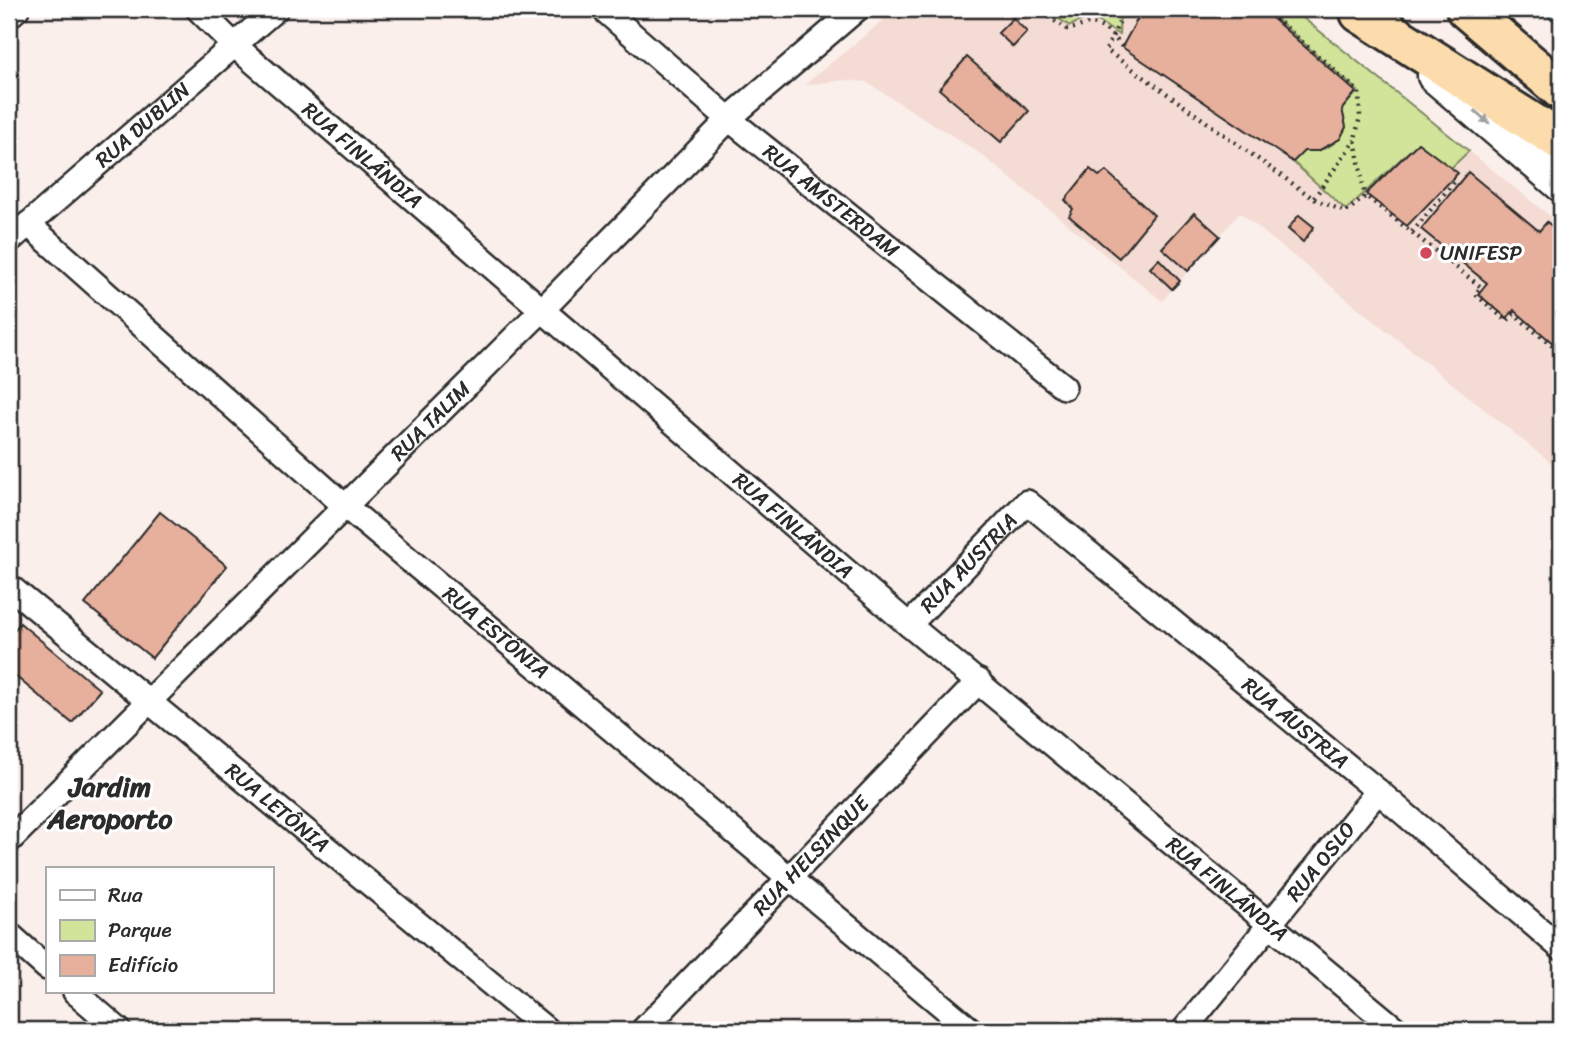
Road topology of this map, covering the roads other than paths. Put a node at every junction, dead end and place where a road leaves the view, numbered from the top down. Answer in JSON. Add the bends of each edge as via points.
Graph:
{"nodes":[{"id":1,"x":17,"y":9,"type":"edge"},
{"id":2,"x":198,"y":9,"type":"edge"},
{"id":3,"x":276,"y":9,"type":"edge"},
{"id":4,"x":604,"y":9,"type":"edge"},
{"id":5,"x":857,"y":9,"type":"edge"},
{"id":6,"x":1466,"y":9,"type":"edge"},
{"id":7,"x":1358,"y":11,"type":"edge"},
{"id":8,"x":9,"y":16,"type":"edge"},
{"id":9,"x":234,"y":45,"type":"junction"},
{"id":10,"x":1561,"y":90,"type":"edge"},
{"id":11,"x":729,"y":119,"type":"junction"},
{"id":12,"x":1561,"y":141,"type":"edge"},
{"id":13,"x":1561,"y":185,"type":"edge"},
{"id":14,"x":28,"y":224,"type":"junction"},
{"id":15,"x":9,"y":241,"type":"edge"},
{"id":16,"x":544,"y":309,"type":"junction"},
{"id":17,"x":1064,"y":387,"type":"dead end"},
{"id":18,"x":1027,"y":502,"type":"joint"},
{"id":19,"x":346,"y":507,"type":"junction"},
{"id":20,"x":9,"y":586,"type":"edge"},
{"id":21,"x":909,"y":625,"type":"junction"},
{"id":22,"x":979,"y":681,"type":"junction"},
{"id":23,"x":148,"y":703,"type":"junction"},
{"id":24,"x":1378,"y":791,"type":"junction"},
{"id":25,"x":9,"y":841,"type":"edge"},
{"id":26,"x":791,"y":878,"type":"junction"},
{"id":27,"x":1270,"y":927,"type":"junction"},
{"id":28,"x":9,"y":934,"type":"edge"},
{"id":29,"x":1561,"y":948,"type":"edge"},
{"id":30,"x":46,"y":967,"type":"edge"},
{"id":31,"x":76,"y":993,"type":"edge"},
{"id":32,"x":119,"y":1030,"type":"edge"},
{"id":33,"x":547,"y":1030,"type":"edge"},
{"id":34,"x":643,"y":1030,"type":"edge"},
{"id":35,"x":971,"y":1030,"type":"edge"},
{"id":36,"x":1184,"y":1030,"type":"edge"},
{"id":37,"x":1397,"y":1030,"type":"edge"}],
"edges":[{"from":1,"to":8,"type":"street"},
{"from":2,"to":9,"type":"street","name":"RUA FINLÂNDIA"},
{"from":3,"to":9,"type":"street","name":"RUA DUBLIN"},
{"from":4,"to":11,"type":"street","name":"RUA AMSTERDAM"},
{"from":5,"to":11,"type":"street","name":"RUA TALIM"},
{"from":6,"to":10,"type":"highway"},
{"from":7,"to":12,"type":"highway"},
{"from":7,"to":13,"type":"main road","one_way":true},
{"from":9,"to":14,"type":"street","name":"RUA DUBLIN"},
{"from":9,"to":16,"type":"street","name":"RUA FINLÂNDIA"},
{"from":11,"to":16,"type":"street","name":"RUA TALIM"},
{"from":11,"to":17,"type":"street","name":"RUA AMSTERDAM"},
{"from":14,"to":15,"type":"street","name":"RUA DUBLIN"},
{"from":14,"to":19,"type":"street","name":"RUA ESTÔNIA"},
{"from":16,"to":19,"type":"street","name":"RUA TALIM"},
{"from":16,"to":21,"type":"street","name":"RUA FINLÂNDIA"},
{"from":18,"to":21,"type":"street","name":"RUA AUSTRIA"},
{"from":18,"to":24,"type":"street","name":"RUA ÁUSTRIA"},
{"from":19,"to":23,"type":"street","name":"RUA TALIM"},
{"from":19,"to":26,"type":"street","name":"RUA ESTÔNIA"},
{"from":20,"to":23,"type":"street","name":"RUA LETÔNIA"},
{"from":21,"to":22,"type":"street","name":"RUA FINLÂNDIA"},
{"from":22,"to":26,"type":"street","name":"RUA HELSINQUE"},
{"from":22,"to":27,"type":"street","name":"RUA FINLÂNDIA"},
{"from":23,"to":25,"type":"street","name":"RUA TALIM"},
{"from":23,"to":33,"type":"street","name":"RUA LETÔNIA"},
{"from":24,"to":27,"type":"street","name":"RUA OSLO"},
{"from":24,"to":29,"type":"street","name":"RUA ÁUSTRIA"},
{"from":26,"to":34,"type":"street","name":"RUA HELSINQUE"},
{"from":26,"to":35,"type":"street","name":"RUA ESTÔNIA"},
{"from":27,"to":36,"type":"street","name":"RUA OSLO"},
{"from":27,"to":37,"type":"street","name":"RUA FINLÂNDIA"},
{"from":28,"to":30,"type":"street"},
{"from":31,"to":32,"type":"street"}]}
